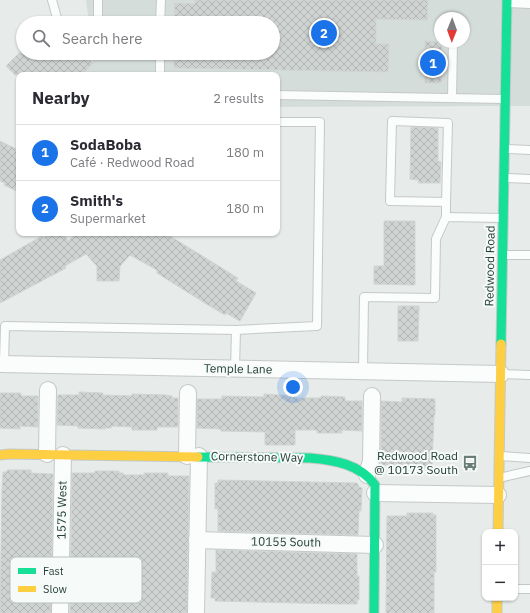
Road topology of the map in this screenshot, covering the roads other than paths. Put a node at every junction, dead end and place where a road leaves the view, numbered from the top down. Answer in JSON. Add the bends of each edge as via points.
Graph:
{"nodes":[{"id":1,"x":52,"y":0,"type":"edge"},
{"id":2,"x":98,"y":0,"type":"edge"},
{"id":3,"x":160,"y":0,"type":"edge"},
{"id":4,"x":507,"y":1,"type":"edge"},
{"id":5,"x":530,"y":4,"type":"edge"},
{"id":6,"x":56,"y":16,"type":"edge"},
{"id":7,"x":98,"y":16,"type":"edge"},
{"id":8,"x":160,"y":16,"type":"edge"},
{"id":9,"x":453,"y":48,"type":"edge"},
{"id":10,"x":160,"y":60,"type":"edge"},
{"id":11,"x":160,"y":72,"type":"edge"},
{"id":12,"x":280,"y":95,"type":"edge"},
{"id":13,"x":452,"y":98,"type":"junction"},
{"id":14,"x":505,"y":98,"type":"junction"},
{"id":15,"x":280,"y":122,"type":"edge"},
{"id":16,"x":504,"y":149,"type":"junction"},
{"id":17,"x":530,"y":150,"type":"edge"},
{"id":18,"x":504,"y":178,"type":"junction"},
{"id":19,"x":530,"y":178,"type":"edge"},
{"id":20,"x":446,"y":202,"type":"junction"},
{"id":21,"x":446,"y":217,"type":"junction"},
{"id":22,"x":503,"y":218,"type":"junction"},
{"id":23,"x":503,"y":255,"type":"junction"},
{"id":24,"x":530,"y":255,"type":"edge"},
{"id":25,"x":236,"y":330,"type":"junction"},
{"id":26,"x":2,"y":364,"type":"edge"},
{"id":27,"x":235,"y":368,"type":"junction"},
{"id":28,"x":363,"y":371,"type":"junction"},
{"id":29,"x":500,"y":374,"type":"junction"},
{"id":30,"x":530,"y":375,"type":"edge"},
{"id":31,"x":48,"y":390,"type":"dead end"},
{"id":32,"x":188,"y":393,"type":"dead end"},
{"id":33,"x":372,"y":396,"type":"dead end"},
{"id":34,"x":48,"y":454,"type":"junction"},
{"id":35,"x":64,"y":454,"type":"junction"},
{"id":36,"x":0,"y":455,"type":"edge"},
{"id":37,"x":193,"y":456,"type":"junction"},
{"id":38,"x":499,"y":456,"type":"junction"},
{"id":39,"x":530,"y":458,"type":"edge"},
{"id":40,"x":530,"y":471,"type":"edge"},
{"id":41,"x":367,"y":476,"type":"junction"},
{"id":42,"x":499,"y":479,"type":"junction"},
{"id":43,"x":375,"y":493,"type":"junction"},
{"id":44,"x":498,"y":495,"type":"junction"},
{"id":45,"x":498,"y":529,"type":"edge"},
{"id":46,"x":197,"y":540,"type":"junction"},
{"id":47,"x":375,"y":545,"type":"junction"},
{"id":48,"x":61,"y":557,"type":"edge"},
{"id":49,"x":518,"y":589,"type":"edge"},
{"id":50,"x":530,"y":589,"type":"edge"},
{"id":51,"x":497,"y":601,"type":"edge"},
{"id":52,"x":60,"y":603,"type":"edge"},
{"id":53,"x":60,"y":613,"type":"edge"},
{"id":54,"x":196,"y":613,"type":"edge"},
{"id":55,"x":374,"y":613,"type":"edge"},
{"id":56,"x":497,"y":613,"type":"edge"}],
"edges":[{"from":1,"to":6,"type":"lane"},
{"from":2,"to":7,"type":"lane"},
{"from":3,"to":8,"type":"lane"},
{"from":4,"to":5,"type":"lane"},
{"from":4,"to":14,"type":"main road","name":"Redwood Road"},
{"from":9,"to":13,"type":"lane"},
{"from":10,"to":11,"type":"lane"},
{"from":12,"to":13,"type":"lane"},
{"from":13,"to":14,"type":"lane"},
{"from":14,"to":16,"type":"main road","name":"Redwood Road"},
{"from":15,"to":25,"type":"lane","via":[[320,122],[317,326]]},
{"from":16,"to":17,"type":"lane"},
{"from":16,"to":18,"type":"main road","name":"Redwood Road"},
{"from":18,"to":19,"type":"lane"},
{"from":18,"to":22,"type":"main road","name":"Redwood Road"},
{"from":20,"to":20,"type":"lane","via":[[390,200],[392,121],[448,123]]},
{"from":20,"to":21,"type":"lane"},
{"from":21,"to":22,"type":"lane"},
{"from":21,"to":28,"type":"lane","via":[[436,239],[435,298],[364,297]]},
{"from":22,"to":23,"type":"main road","name":"Redwood Road"},
{"from":23,"to":24,"type":"lane"},
{"from":23,"to":29,"type":"main road","name":"Redwood Road"},
{"from":25,"to":26,"type":"lane","via":[[5,326]]},
{"from":25,"to":27,"type":"lane"},
{"from":26,"to":27,"type":"street","name":"Temple Lane"},
{"from":27,"to":28,"type":"street","name":"Temple Lane"},
{"from":28,"to":29,"type":"street","name":"Temple Lane"},
{"from":29,"to":30,"type":"lane"},
{"from":29,"to":38,"type":"main road","name":"Redwood Road"},
{"from":31,"to":34,"type":"street"},
{"from":32,"to":37,"type":"street"},
{"from":33,"to":41,"type":"street","via":[[371,461]]},
{"from":34,"to":35,"type":"main road","name":"Cornerstone Way"},
{"from":34,"to":36,"type":"main road","name":"Cornerstone Way"},
{"from":35,"to":37,"type":"main road","name":"Cornerstone Way"},
{"from":35,"to":48,"type":"street","name":"1575 West"},
{"from":37,"to":41,"type":"main road","name":"Cornerstone Way","via":[[326,459],[355,468]]},
{"from":37,"to":46,"type":"street"},
{"from":38,"to":39,"type":"lane"},
{"from":38,"to":42,"type":"main road","name":"Redwood Road"},
{"from":40,"to":42,"type":"lane"},
{"from":41,"to":43,"type":"main road","via":[[375,485]]},
{"from":42,"to":44,"type":"main road","name":"Redwood Road"},
{"from":43,"to":44,"type":"street"},
{"from":43,"to":47,"type":"main road"},
{"from":44,"to":45,"type":"main road","name":"Redwood Road"},
{"from":46,"to":47,"type":"street","name":"10155 South"},
{"from":46,"to":54,"type":"street"},
{"from":47,"to":55,"type":"main road"},
{"from":49,"to":50,"type":"lane"},
{"from":51,"to":56,"type":"main road"},
{"from":52,"to":53,"type":"street","name":"1575 West"}]}
